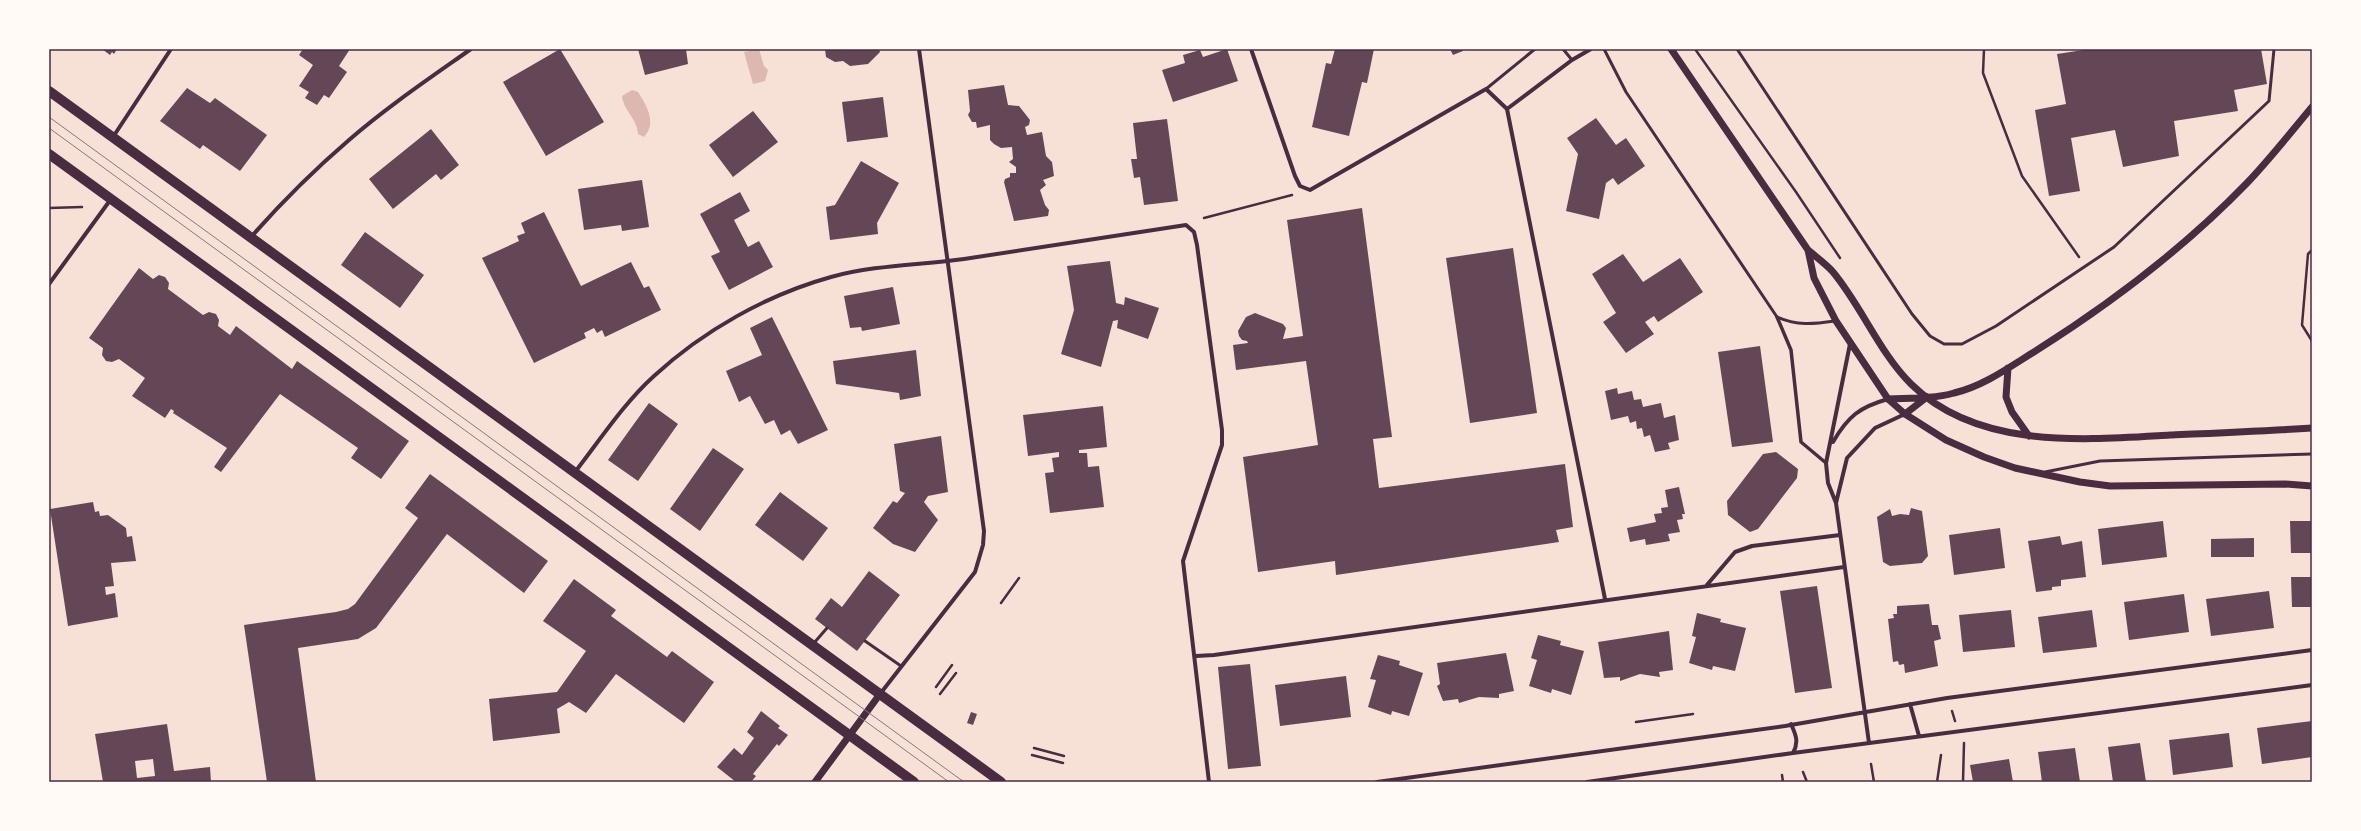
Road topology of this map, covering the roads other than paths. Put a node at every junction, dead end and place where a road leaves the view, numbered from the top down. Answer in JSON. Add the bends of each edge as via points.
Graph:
{"nodes":[{"id":1,"x":171,"y":49,"type":"edge"},
{"id":2,"x":471,"y":49,"type":"edge"},
{"id":3,"x":919,"y":49,"type":"edge"},
{"id":4,"x":1251,"y":49,"type":"edge"},
{"id":5,"x":1535,"y":49,"type":"edge"},
{"id":6,"x":1563,"y":49,"type":"edge"},
{"id":7,"x":1592,"y":49,"type":"edge"},
{"id":8,"x":1604,"y":49,"type":"edge"},
{"id":9,"x":1671,"y":49,"type":"edge"},
{"id":10,"x":1737,"y":49,"type":"edge"},
{"id":11,"x":2274,"y":49,"type":"edge"},
{"id":12,"x":1572,"y":60,"type":"junction"},
{"id":13,"x":1486,"y":89,"type":"junction"},
{"id":14,"x":49,"y":91,"type":"edge"},
{"id":15,"x":2312,"y":107,"type":"edge"},
{"id":16,"x":1507,"y":109,"type":"junction"},
{"id":17,"x":113,"y":137,"type":"junction"},
{"id":18,"x":49,"y":154,"type":"edge"},
{"id":19,"x":111,"y":199,"type":"junction"},
{"id":20,"x":251,"y":238,"type":"junction"},
{"id":21,"x":1808,"y":250,"type":"junction"},
{"id":22,"x":948,"y":261,"type":"junction"},
{"id":23,"x":49,"y":284,"type":"edge"},
{"id":24,"x":1777,"y":317,"type":"junction"},
{"id":25,"x":1836,"y":321,"type":"junction"},
{"id":26,"x":1850,"y":343,"type":"junction"},
{"id":27,"x":2008,"y":368,"type":"junction"},
{"id":28,"x":1927,"y":397,"type":"junction"},
{"id":29,"x":1888,"y":399,"type":"junction"},
{"id":30,"x":1905,"y":414,"type":"junction"},
{"id":31,"x":2312,"y":428,"type":"edge"},
{"id":32,"x":2029,"y":436,"type":"junction"},
{"id":33,"x":1831,"y":446,"type":"junction"},
{"id":34,"x":2312,"y":454,"type":"edge"},
{"id":35,"x":1826,"y":463,"type":"junction"},
{"id":36,"x":575,"y":472,"type":"junction"},
{"id":37,"x":2035,"y":474,"type":"junction"},
{"id":38,"x":2312,"y":486,"type":"edge"},
{"id":39,"x":1836,"y":503,"type":"junction"},
{"id":40,"x":1840,"y":535,"type":"junction"},
{"id":41,"x":1844,"y":567,"type":"junction"},
{"id":42,"x":1706,"y":586,"type":"junction"},
{"id":43,"x":1605,"y":599,"type":"junction"},
{"id":44,"x":827,"y":628,"type":"dead end"},
{"id":45,"x":865,"y":641,"type":"dead end"},
{"id":46,"x":812,"y":645,"type":"junction"},
{"id":47,"x":2312,"y":650,"type":"edge"},
{"id":48,"x":1196,"y":656,"type":"junction"},
{"id":49,"x":901,"y":666,"type":"junction"},
{"id":50,"x":2312,"y":685,"type":"edge"},
{"id":51,"x":880,"y":694,"type":"junction"},
{"id":52,"x":1910,"y":704,"type":"junction"},
{"id":53,"x":1864,"y":712,"type":"junction"},
{"id":54,"x":1791,"y":724,"type":"junction"},
{"id":55,"x":850,"y":735,"type":"junction"},
{"id":56,"x":1919,"y":736,"type":"junction"},
{"id":57,"x":1869,"y":743,"type":"junction"},
{"id":58,"x":1793,"y":753,"type":"junction"},
{"id":59,"x":815,"y":782,"type":"edge"},
{"id":60,"x":914,"y":782,"type":"edge"},
{"id":61,"x":1001,"y":782,"type":"edge"},
{"id":62,"x":1210,"y":782,"type":"edge"},
{"id":63,"x":1377,"y":782,"type":"edge"},
{"id":64,"x":1587,"y":782,"type":"edge"}],
"edges":[{"from":1,"to":17,"type":"street"},
{"from":2,"to":20,"type":"street","via":[[407,94],[349,140],[304,182]]},
{"from":3,"to":22,"type":"street"},
{"from":4,"to":13,"type":"street","via":[[1295,176],[1300,186],[1310,190]]},
{"from":5,"to":13,"type":"lane"},
{"from":6,"to":12,"type":"lane"},
{"from":7,"to":12,"type":"street"},
{"from":8,"to":24,"type":"lane","via":[[1626,92]]},
{"from":9,"to":21,"type":"street"},
{"from":10,"to":11,"type":"lane","via":[[1912,314],[1930,336],[1944,344],[1962,344],[1996,326],[2114,247],[2151,214],[2269,101]]},
{"from":12,"to":16,"type":"street"},
{"from":13,"to":16,"type":"street"},
{"from":14,"to":17,"type":"main road"},
{"from":15,"to":27,"type":"street","via":[[2246,183],[2140,279],[2080,323]]},
{"from":16,"to":43,"type":"street"},
{"from":17,"to":20,"type":"main road"},
{"from":18,"to":19,"type":"main road"},
{"from":19,"to":23,"type":"street"},
{"from":19,"to":55,"type":"main road"},
{"from":20,"to":36,"type":"main road"},
{"from":21,"to":25,"type":"street","via":[[1814,278]]},
{"from":21,"to":28,"type":"street","via":[[1833,272],[1899,369]]},
{"from":22,"to":36,"type":"street","via":[[872,269],[831,277],[789,291],[730,319],[654,376]]},
{"from":22,"to":48,"type":"street","via":[[1186,225],[1194,232],[1222,430],[1222,445],[1183,560]]},
{"from":22,"to":49,"type":"street","via":[[984,531],[983,546],[975,572]]},
{"from":24,"to":25,"type":"lane","via":[[1787,322],[1804,324]]},
{"from":24,"to":35,"type":"street","via":[[1791,350],[1801,442]]},
{"from":25,"to":26,"type":"street"},
{"from":26,"to":29,"type":"street"},
{"from":26,"to":33,"type":"street"},
{"from":27,"to":28,"type":"street","via":[[1954,393]]},
{"from":27,"to":32,"type":"street","via":[[2006,397],[2012,412]]},
{"from":28,"to":29,"type":"street"},
{"from":28,"to":30,"type":"street"},
{"from":28,"to":32,"type":"street","via":[[1971,420]]},
{"from":29,"to":30,"type":"street"},
{"from":29,"to":33,"type":"street","via":[[1865,406],[1840,430]]},
{"from":30,"to":37,"type":"street","via":[[1952,443]]},
{"from":30,"to":39,"type":"street","via":[[1875,428],[1847,458]]},
{"from":31,"to":32,"type":"street","via":[[2056,440]]},
{"from":33,"to":35,"type":"street"},
{"from":34,"to":37,"type":"lane","via":[[2100,461]]},
{"from":35,"to":39,"type":"street","via":[[1828,483]]},
{"from":36,"to":46,"type":"main road"},
{"from":37,"to":38,"type":"street","via":[[2110,486]]},
{"from":39,"to":40,"type":"street"},
{"from":40,"to":41,"type":"street"},
{"from":40,"to":42,"type":"street","via":[[1752,546],[1735,552]]},
{"from":41,"to":42,"type":"street"},
{"from":41,"to":53,"type":"street"},
{"from":42,"to":43,"type":"street"},
{"from":43,"to":48,"type":"street"},
{"from":44,"to":46,"type":"lane"},
{"from":45,"to":49,"type":"lane"},
{"from":46,"to":51,"type":"main road"},
{"from":47,"to":52,"type":"street"},
{"from":48,"to":62,"type":"street"},
{"from":49,"to":51,"type":"street"},
{"from":50,"to":56,"type":"street"},
{"from":51,"to":55,"type":"street"},
{"from":51,"to":61,"type":"main road"},
{"from":52,"to":53,"type":"street"},
{"from":52,"to":56,"type":"street"},
{"from":53,"to":54,"type":"street"},
{"from":53,"to":57,"type":"street"},
{"from":54,"to":58,"type":"street","via":[[1796,734],[1797,745]]},
{"from":54,"to":63,"type":"street"},
{"from":55,"to":59,"type":"street"},
{"from":55,"to":60,"type":"main road"},
{"from":56,"to":57,"type":"street"},
{"from":57,"to":58,"type":"street"},
{"from":58,"to":64,"type":"street"}]}
